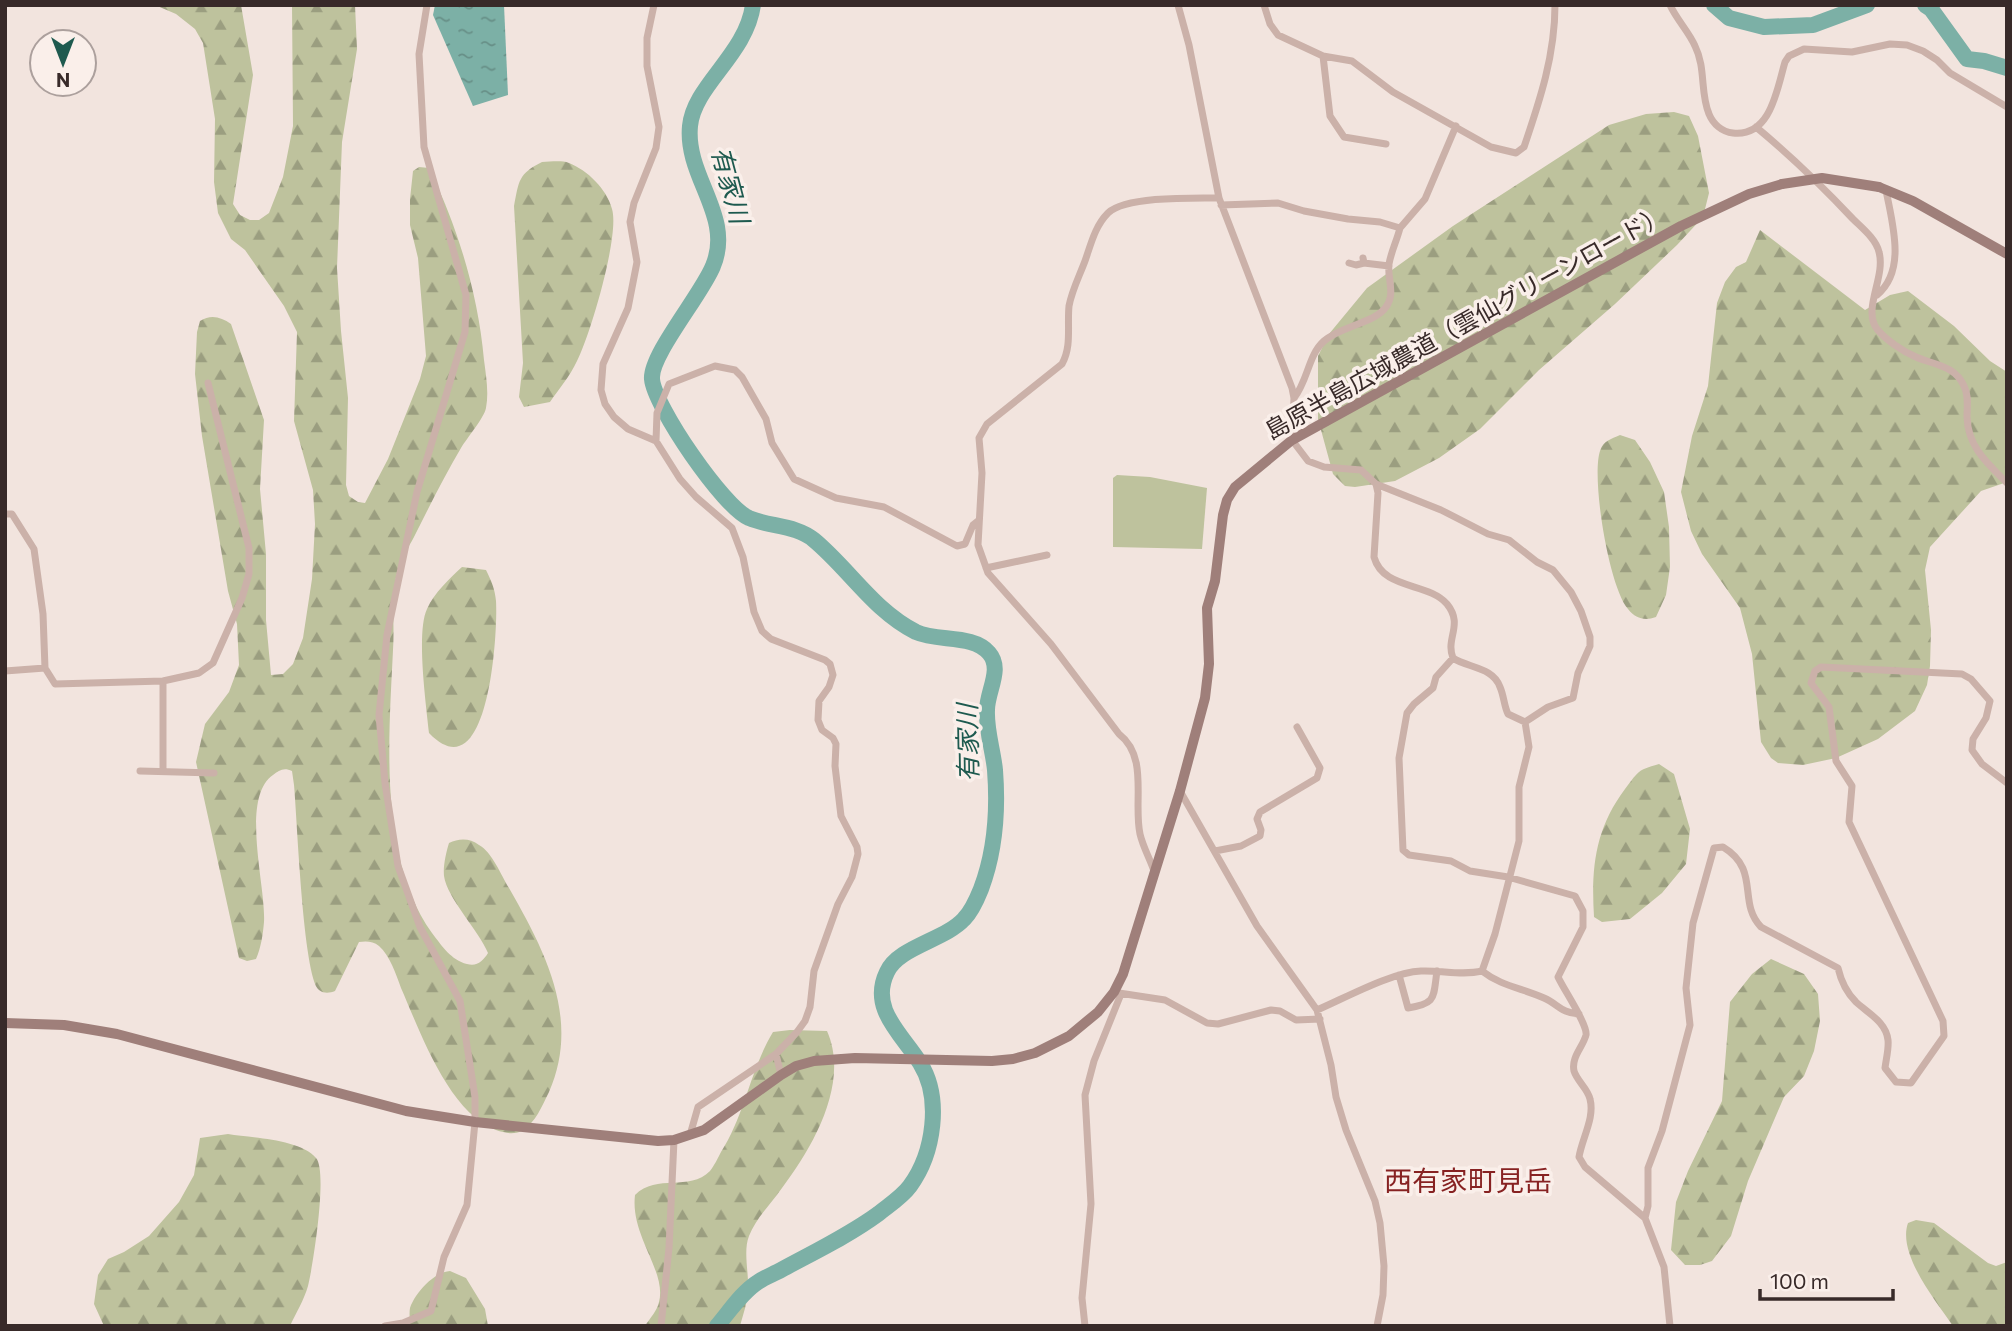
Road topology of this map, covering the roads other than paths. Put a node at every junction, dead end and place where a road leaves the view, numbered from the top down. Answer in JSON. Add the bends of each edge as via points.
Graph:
{"nodes":[{"id":1,"x":427,"y":5,"type":"edge"},
{"id":2,"x":654,"y":5,"type":"edge"},
{"id":3,"x":1264,"y":5,"type":"edge"},
{"id":4,"x":1555,"y":5,"type":"edge"},
{"id":5,"x":1670,"y":5,"type":"edge"},
{"id":6,"x":1181,"y":6,"type":"edge"},
{"id":7,"x":1323,"y":56,"type":"junction"},
{"id":8,"x":2007,"y":107,"type":"edge"},
{"id":9,"x":1456,"y":126,"type":"junction"},
{"id":10,"x":1756,"y":127,"type":"junction"},
{"id":11,"x":1386,"y":144,"type":"dead end"},
{"id":12,"x":1882,"y":188,"type":"junction"},
{"id":13,"x":1220,"y":201,"type":"junction"},
{"id":14,"x":1400,"y":228,"type":"junction"},
{"id":15,"x":2007,"y":254,"type":"edge"},
{"id":16,"x":1349,"y":263,"type":"dead end"},
{"id":17,"x":1389,"y":266,"type":"junction"},
{"id":18,"x":1876,"y":296,"type":"junction"},
{"id":19,"x":208,"y":383,"type":"dead end"},
{"id":20,"x":1294,"y":398,"type":"junction"},
{"id":21,"x":1292,"y":440,"type":"junction"},
{"id":22,"x":656,"y":442,"type":"junction"},
{"id":23,"x":2007,"y":483,"type":"edge"},
{"id":24,"x":1376,"y":484,"type":"junction"},
{"id":25,"x":5,"y":514,"type":"edge"},
{"id":26,"x":978,"y":521,"type":"junction"},
{"id":27,"x":1047,"y":555,"type":"dead end"},
{"id":28,"x":986,"y":569,"type":"junction"},
{"id":29,"x":1453,"y":658,"type":"junction"},
{"id":30,"x":45,"y":668,"type":"junction"},
{"id":31,"x":5,"y":671,"type":"edge"},
{"id":32,"x":163,"y":681,"type":"junction"},
{"id":33,"x":1525,"y":722,"type":"junction"},
{"id":34,"x":1297,"y":727,"type":"dead end"},
{"id":35,"x":140,"y":771,"type":"dead end"},
{"id":36,"x":163,"y":771,"type":"junction"},
{"id":37,"x":214,"y":773,"type":"dead end"},
{"id":38,"x":2007,"y":783,"type":"edge"},
{"id":39,"x":1180,"y":791,"type":"junction"},
{"id":40,"x":1215,"y":851,"type":"junction"},
{"id":41,"x":1155,"y":871,"type":"junction"},
{"id":42,"x":1508,"y":877,"type":"junction"},
{"id":43,"x":1437,"y":971,"type":"junction"},
{"id":44,"x":1482,"y":971,"type":"junction"},
{"id":45,"x":1399,"y":975,"type":"junction"},
{"id":46,"x":1117,"y":993,"type":"junction"},
{"id":47,"x":1317,"y":1010,"type":"junction"},
{"id":48,"x":1579,"y":1014,"type":"junction"},
{"id":49,"x":1320,"y":1018,"type":"junction"},
{"id":50,"x":5,"y":1023,"type":"edge"},
{"id":51,"x":776,"y":1054,"type":"junction"},
{"id":52,"x":781,"y":1075,"type":"junction"},
{"id":53,"x":475,"y":1122,"type":"junction"},
{"id":54,"x":690,"y":1135,"type":"junction"},
{"id":55,"x":674,"y":1140,"type":"junction"},
{"id":56,"x":1644,"y":1218,"type":"junction"},
{"id":57,"x":404,"y":1325,"type":"edge"},
{"id":58,"x":385,"y":1326,"type":"edge"},
{"id":59,"x":661,"y":1326,"type":"edge"},
{"id":60,"x":1085,"y":1326,"type":"edge"},
{"id":61,"x":1377,"y":1326,"type":"edge"},
{"id":62,"x":1670,"y":1326,"type":"edge"}],
"edges":[{"from":1,"to":53,"type":"street","via":[[419,54],[424,147],[466,295],[465,332],[417,492],[387,635],[379,715],[398,866],[420,928],[460,1001]]},
{"from":2,"to":22,"type":"street","via":[[647,66],[659,127],[656,148],[634,203],[631,222],[636,261],[628,307],[603,364],[601,390],[614,416],[628,429]]},
{"from":3,"to":7,"type":"street","via":[[1278,35]]},
{"from":4,"to":9,"type":"street","via":[[1544,89],[1524,147],[1516,153],[1502,151]]},
{"from":5,"to":10,"type":"street","via":[[1695,46],[1706,103],[1715,124],[1735,133]]},
{"from":6,"to":13,"type":"street"},
{"from":7,"to":9,"type":"street","via":[[1352,61],[1393,92]]},
{"from":7,"to":11,"type":"street","via":[[1330,116],[1343,137]]},
{"from":8,"to":10,"type":"street","via":[[1907,45],[1852,52],[1804,49],[1785,62],[1771,109]]},
{"from":9,"to":14,"type":"street","via":[[1425,200]]},
{"from":10,"to":18,"type":"street","via":[[1805,169],[1875,242],[1881,261]]},
{"from":12,"to":15,"type":"street","name":"島原半島広域農道（雲仙グリーンロード）"},
{"from":12,"to":18,"type":"street","via":[[1895,254],[1890,281]]},
{"from":12,"to":21,"type":"street","name":"島原半島広域農道（雲仙グリーンロード）","bridge":true,"via":[[1822,178],[1749,194],[1634,251]]},
{"from":13,"to":14,"type":"street","via":[[1278,203]]},
{"from":13,"to":20,"type":"street"},
{"from":13,"to":26,"type":"street","via":[[1177,198],[1131,204],[1115,208],[1103,219],[1072,289],[1068,351],[1062,364],[982,430]]},
{"from":14,"to":17,"type":"street"},
{"from":16,"to":17,"type":"street","via":[[1364,260]]},
{"from":17,"to":20,"type":"street","via":[[1392,286],[1385,308],[1323,341]]},
{"from":18,"to":23,"type":"street","via":[[1871,314],[1880,333],[1905,352],[1949,368],[1959,377],[1965,386],[1973,445]]},
{"from":19,"to":32,"type":"street","via":[[246,532],[249,573],[213,663],[200,673]]},
{"from":20,"to":21,"type":"street"},
{"from":21,"to":24,"type":"street","via":[[1308,461],[1362,470]]},
{"from":21,"to":39,"type":"street","name":"島原半島広域農道（雲仙グリーンロード）","via":[[1244,477],[1227,500],[1207,608],[1209,681]]},
{"from":22,"to":26,"type":"street","via":[[659,405],[668,384],[715,366],[735,370],[766,419],[783,464],[803,485],[836,498],[884,507],[957,546],[965,544]]},
{"from":22,"to":51,"type":"street","via":[[680,479],[732,528],[762,631],[771,639],[825,660],[832,669],[831,683],[819,701],[818,720],[836,744],[841,816],[858,854],[814,971],[810,1007],[797,1032]]},
{"from":24,"to":29,"type":"street","via":[[1376,565],[1388,576],[1445,602],[1455,619],[1450,645]]},
{"from":24,"to":33,"type":"street","via":[[1509,540],[1553,570],[1571,592],[1590,646],[1575,694]]},
{"from":25,"to":30,"type":"street","via":[[12,514],[34,549]]},
{"from":26,"to":28,"type":"street","via":[[978,545]]},
{"from":27,"to":28,"type":"street"},
{"from":28,"to":41,"type":"street","via":[[1131,745],[1137,767],[1140,836]]},
{"from":29,"to":33,"type":"street","via":[[1495,678],[1508,714]]},
{"from":29,"to":42,"type":"street","via":[[1436,677],[1433,688],[1407,713],[1399,758],[1403,850],[1409,855],[1451,861],[1470,871]]},
{"from":30,"to":31,"type":"street"},
{"from":30,"to":32,"type":"street","via":[[55,684]]},
{"from":32,"to":36,"type":"street"},
{"from":33,"to":42,"type":"street","via":[[1530,747],[1519,787],[1519,841]]},
{"from":34,"to":40,"type":"street","via":[[1320,768],[1317,778],[1260,812],[1260,836]]},
{"from":35,"to":36,"type":"street"},
{"from":36,"to":37,"type":"street"},
{"from":38,"to":56,"type":"street","via":[[1972,750],[1990,701],[1971,679],[1962,674],[1821,667],[1815,671],[1811,683],[1829,707],[1836,761],[1852,786],[1849,822],[1943,1021],[1944,1037],[1911,1083],[1896,1082],[1885,1068],[1888,1038],[1874,1014],[1848,992],[1838,968],[1752,918],[1746,871],[1733,853],[1714,848],[1693,923],[1686,988],[1690,1025],[1648,1168]]},
{"from":39,"to":40,"type":"street"},
{"from":39,"to":41,"type":"street","name":"島原半島広域農道（雲仙グリーンロード）"},
{"from":40,"to":47,"type":"street","via":[[1258,926]]},
{"from":41,"to":46,"type":"street","name":"島原半島広域農道（雲仙グリーンロード）"},
{"from":42,"to":44,"type":"street"},
{"from":42,"to":48,"type":"street","via":[[1575,896],[1583,911],[1583,928],[1559,977]]},
{"from":43,"to":44,"type":"street"},
{"from":43,"to":45,"type":"street"},
{"from":43,"to":45,"type":"street","via":[[1433,998],[1408,1007]]},
{"from":44,"to":48,"type":"street","via":[[1494,981]]},
{"from":45,"to":47,"type":"street"},
{"from":46,"to":49,"type":"street","via":[[1165,1000],[1207,1023],[1271,1010],[1296,1020]]},
{"from":46,"to":52,"type":"street","name":"島原半島広域農道（雲仙グリーンロード）","via":[[1055,1045],[1013,1059],[855,1058],[814,1061]]},
{"from":46,"to":60,"type":"street","via":[[1085,1095],[1091,1204],[1082,1298]]},
{"from":47,"to":49,"type":"street"},
{"from":48,"to":56,"type":"street","via":[[1586,1034],[1574,1071],[1590,1098],[1590,1118],[1579,1157]]},
{"from":49,"to":61,"type":"street","via":[[1336,1097],[1380,1223],[1384,1266]]},
{"from":50,"to":53,"type":"street","name":"島原半島広域農道（雲仙グリーンロード）","via":[[92,1029],[339,1095]]},
{"from":51,"to":52,"type":"street"},
{"from":51,"to":54,"type":"street","via":[[698,1107]]},
{"from":52,"to":54,"type":"street","name":"島原半島広域農道（雲仙グリーンロード）","via":[[716,1123]]},
{"from":53,"to":55,"type":"street","name":"島原半島広域農道（雲仙グリーンロード）","via":[[642,1141]]},
{"from":53,"to":57,"type":"street","via":[[467,1205],[444,1257],[431,1311]]},
{"from":54,"to":55,"type":"street","name":"島原半島広域農道（雲仙グリーンロード）"},
{"from":55,"to":59,"type":"street"},
{"from":56,"to":62,"type":"street","via":[[1664,1267]]},
{"from":57,"to":58,"type":"street"}]}
